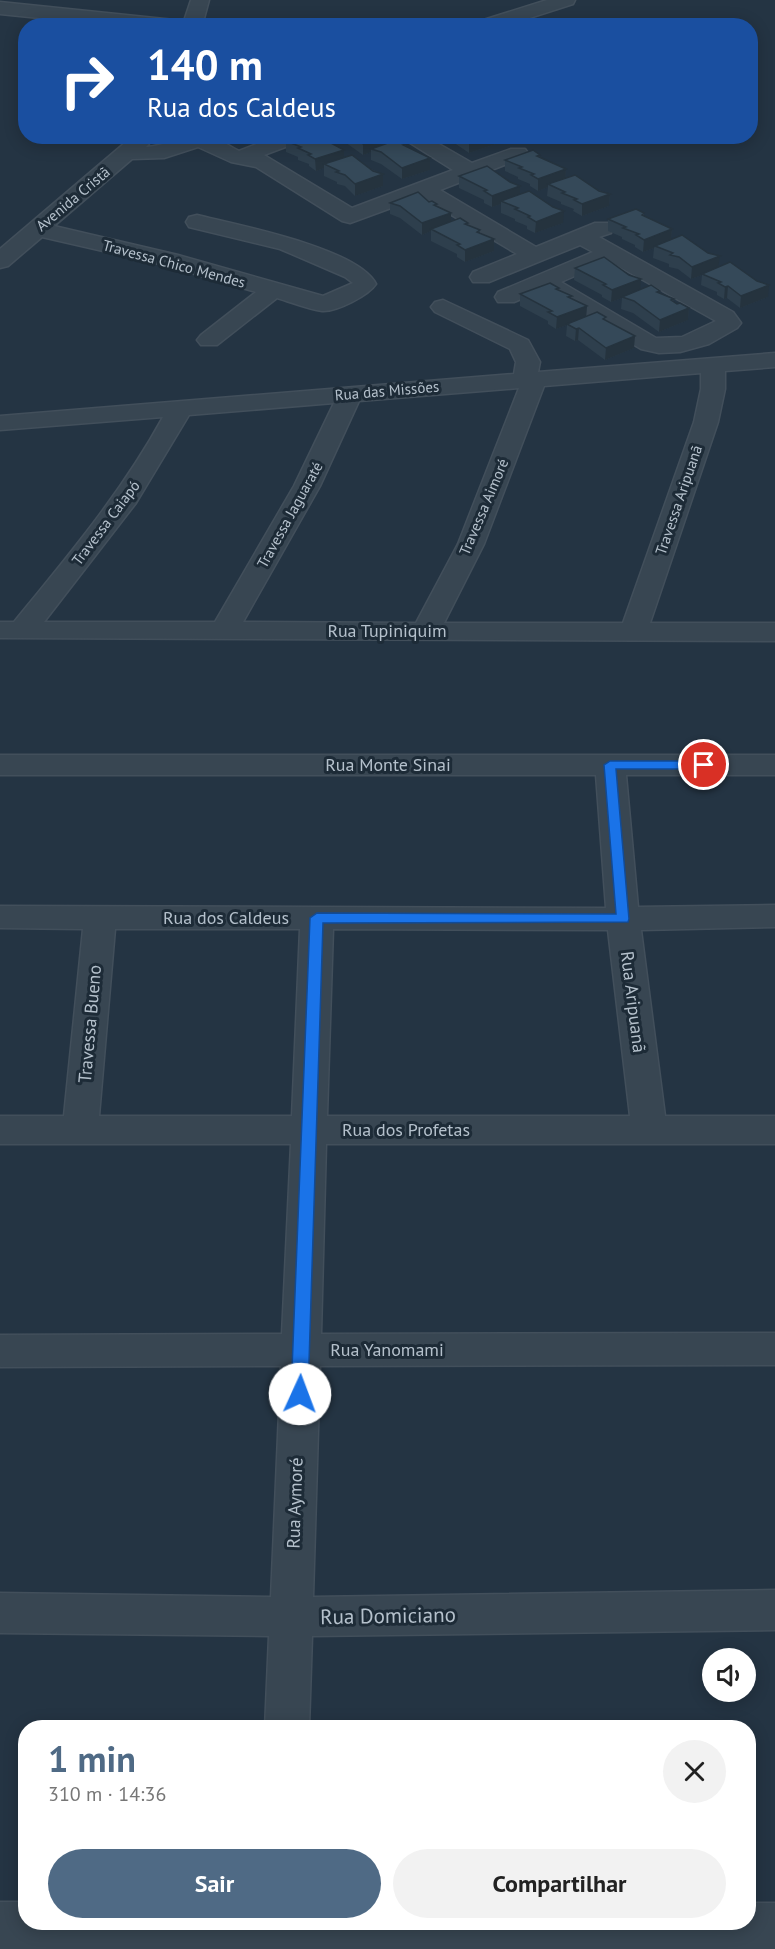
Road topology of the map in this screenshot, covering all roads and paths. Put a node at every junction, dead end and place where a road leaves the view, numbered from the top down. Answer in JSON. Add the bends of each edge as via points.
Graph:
{"nodes":[{"id":1,"x":200,"y":0,"type":"edge"},
{"id":2,"x":566,"y":0,"type":"edge"},
{"id":3,"x":0,"y":8,"type":"edge"},
{"id":4,"x":100,"y":18,"type":"edge"},
{"id":5,"x":194,"y":18,"type":"edge"},
{"id":6,"x":509,"y":18,"type":"edge"},
{"id":7,"x":137,"y":144,"type":"edge"},
{"id":8,"x":190,"y":144,"type":"edge"},
{"id":9,"x":209,"y":144,"type":"edge"},
{"id":10,"x":276,"y":144,"type":"edge"},
{"id":11,"x":423,"y":144,"type":"edge"},
{"id":12,"x":128,"y":152,"type":"junction"},
{"id":13,"x":518,"y":153,"type":"edge"},
{"id":14,"x":238,"y":158,"type":"junction"},
{"id":15,"x":470,"y":171,"type":"junction"},
{"id":16,"x":424,"y":189,"type":"junction"},
{"id":17,"x":621,"y":220,"type":"edge"},
{"id":18,"x":37,"y":229,"type":"junction"},
{"id":19,"x":582,"y":237,"type":"junction"},
{"id":20,"x":610,"y":253,"type":"junction"},
{"id":21,"x":534,"y":255,"type":"junction"},
{"id":22,"x":170,"y":260,"type":"junction"},
{"id":23,"x":0,"y":261,"type":"edge"},
{"id":24,"x":481,"y":277,"type":"dead end"},
{"id":25,"x":543,"y":281,"type":"junction"},
{"id":26,"x":272,"y":290,"type":"junction"},
{"id":27,"x":506,"y":297,"type":"dead end"},
{"id":28,"x":443,"y":307,"type":"dead end"},
{"id":29,"x":209,"y":340,"type":"dead end"},
{"id":30,"x":775,"y":360,"type":"edge"},
{"id":31,"x":713,"y":365,"type":"junction"},
{"id":32,"x":530,"y":381,"type":"junction"},
{"id":33,"x":350,"y":394,"type":"junction"},
{"id":34,"x":179,"y":410,"type":"junction"},
{"id":35,"x":0,"y":423,"type":"edge"},
{"id":36,"x":11,"y":630,"type":"edge"},
{"id":37,"x":426,"y":630,"type":"junction"},
{"id":38,"x":223,"y":632,"type":"junction"},
{"id":39,"x":775,"y":632,"type":"edge"},
{"id":40,"x":633,"y":633,"type":"junction"},
{"id":41,"x":0,"y":765,"type":"edge"},
{"id":42,"x":610,"y":765,"type":"junction"},
{"id":43,"x":775,"y":765,"type":"edge"},
{"id":44,"x":775,"y":916,"type":"edge"},
{"id":45,"x":0,"y":917,"type":"edge"},
{"id":46,"x":99,"y":917,"type":"junction"},
{"id":47,"x":317,"y":918,"type":"junction"},
{"id":48,"x":623,"y":919,"type":"junction"},
{"id":49,"x":0,"y":1130,"type":"edge"},
{"id":50,"x":80,"y":1130,"type":"junction"},
{"id":51,"x":309,"y":1130,"type":"junction"},
{"id":52,"x":775,"y":1130,"type":"edge"},
{"id":53,"x":649,"y":1131,"type":"junction"},
{"id":54,"x":775,"y":1349,"type":"edge"},
{"id":55,"x":301,"y":1350,"type":"junction"},
{"id":56,"x":0,"y":1351,"type":"edge"},
{"id":57,"x":775,"y":1610,"type":"edge"},
{"id":58,"x":0,"y":1613,"type":"edge"},
{"id":59,"x":291,"y":1617,"type":"junction"},
{"id":60,"x":287,"y":1720,"type":"edge"},
{"id":61,"x":0,"y":1926,"type":"edge"},
{"id":62,"x":18,"y":1926,"type":"edge"},
{"id":63,"x":756,"y":1927,"type":"edge"},
{"id":64,"x":775,"y":1927,"type":"edge"},
{"id":65,"x":160,"y":1930,"type":"edge"},
{"id":66,"x":528,"y":1930,"type":"edge"},
{"id":67,"x":280,"y":1933,"type":"edge"}],
"edges":[{"from":1,"to":5,"type":"street"},
{"from":2,"to":6,"type":"street"},
{"from":3,"to":4,"type":"street"},
{"from":7,"to":12,"type":"street","name":"Avenida Cristã"},
{"from":8,"to":12,"type":"street","via":[[158,152]]},
{"from":9,"to":14,"type":"street"},
{"from":10,"to":14,"type":"street"},
{"from":11,"to":15,"type":"street"},
{"from":12,"to":18,"type":"street","name":"Avenida Cristã"},
{"from":13,"to":15,"type":"street"},
{"from":14,"to":16,"type":"street","via":[[262,161],[350,216]]},
{"from":15,"to":16,"type":"street"},
{"from":16,"to":21,"type":"street"},
{"from":17,"to":19,"type":"street"},
{"from":18,"to":22,"type":"street","name":"Travessa Chico Mendes"},
{"from":18,"to":23,"type":"street","name":"Avenida Cristã"},
{"from":19,"to":20,"type":"street"},
{"from":19,"to":21,"type":"street"},
{"from":20,"to":25,"type":"street"},
{"from":20,"to":25,"type":"street","via":[[725,317],[729,323],[676,348],[663,348],[649,344]]},
{"from":21,"to":24,"type":"street"},
{"from":22,"to":26,"type":"street","name":"Travessa Chico Mendes"},
{"from":22,"to":26,"type":"street","name":"Travessa Chico Mendes","via":[[200,234],[288,244],[362,278],[364,284],[359,290],[324,304]]},
{"from":25,"to":27,"type":"street"},
{"from":26,"to":29,"type":"street"},
{"from":28,"to":32,"type":"street","via":[[520,345],[528,362]]},
{"from":30,"to":31,"type":"street","name":"Rua das Missões"},
{"from":31,"to":32,"type":"street","name":"Rua das Missões"},
{"from":31,"to":40,"type":"street","name":"Travessa Aripuanã","via":[[706,422]]},
{"from":32,"to":33,"type":"street","name":"Rua das Missões"},
{"from":32,"to":37,"type":"street","name":"Travessa Aimoré","via":[[471,544]]},
{"from":33,"to":34,"type":"street","name":"Rua das Missões"},
{"from":33,"to":38,"type":"street","name":"Travessa Jaguaraté","via":[[296,508]]},
{"from":34,"to":35,"type":"street","name":"Rua das Missões"},
{"from":34,"to":36,"type":"street","name":"Travessa Caiapó","via":[[127,500]]},
{"from":36,"to":38,"type":"street","name":"Rua Tupiniquim"},
{"from":37,"to":38,"type":"street","name":"Rua Tupiniquim"},
{"from":37,"to":40,"type":"street","name":"Rua Tupiniquim"},
{"from":39,"to":40,"type":"street","name":"Rua Tupiniquim"},
{"from":41,"to":42,"type":"street","name":"Rua Monte Sinai"},
{"from":42,"to":43,"type":"street","name":"Rua Monte Sinai"},
{"from":42,"to":48,"type":"street","name":"Rua Aripuanã"},
{"from":44,"to":48,"type":"street","name":"Rua dos Caldeus"},
{"from":45,"to":46,"type":"street","name":"Rua dos Caldeus"},
{"from":46,"to":47,"type":"street","name":"Rua dos Caldeus"},
{"from":46,"to":50,"type":"street","name":"Travessa Bueno"},
{"from":47,"to":48,"type":"street","name":"Rua dos Caldeus"},
{"from":47,"to":51,"type":"street","name":"Rua Aymoré"},
{"from":48,"to":53,"type":"street","name":"Rua Aripuanã"},
{"from":49,"to":50,"type":"street","name":"Rua dos Profetas"},
{"from":50,"to":51,"type":"street","name":"Rua dos Profetas"},
{"from":51,"to":53,"type":"street","name":"Rua dos Profetas"},
{"from":51,"to":55,"type":"street","name":"Rua Aymoré"},
{"from":52,"to":53,"type":"street","name":"Rua dos Profetas"},
{"from":54,"to":55,"type":"street","name":"Rua Yanomami"},
{"from":55,"to":56,"type":"street","name":"Rua Yanomami"},
{"from":55,"to":59,"type":"street","name":"Rua Aymoré"},
{"from":57,"to":59,"type":"street","name":"Rua Domiciano"},
{"from":58,"to":59,"type":"street","name":"Rua Domiciano"},
{"from":59,"to":60,"type":"street","name":"Rua Aymoré"},
{"from":61,"to":62,"type":"street"},
{"from":63,"to":64,"type":"street"},
{"from":65,"to":67,"type":"street"},
{"from":66,"to":67,"type":"street"}]}
